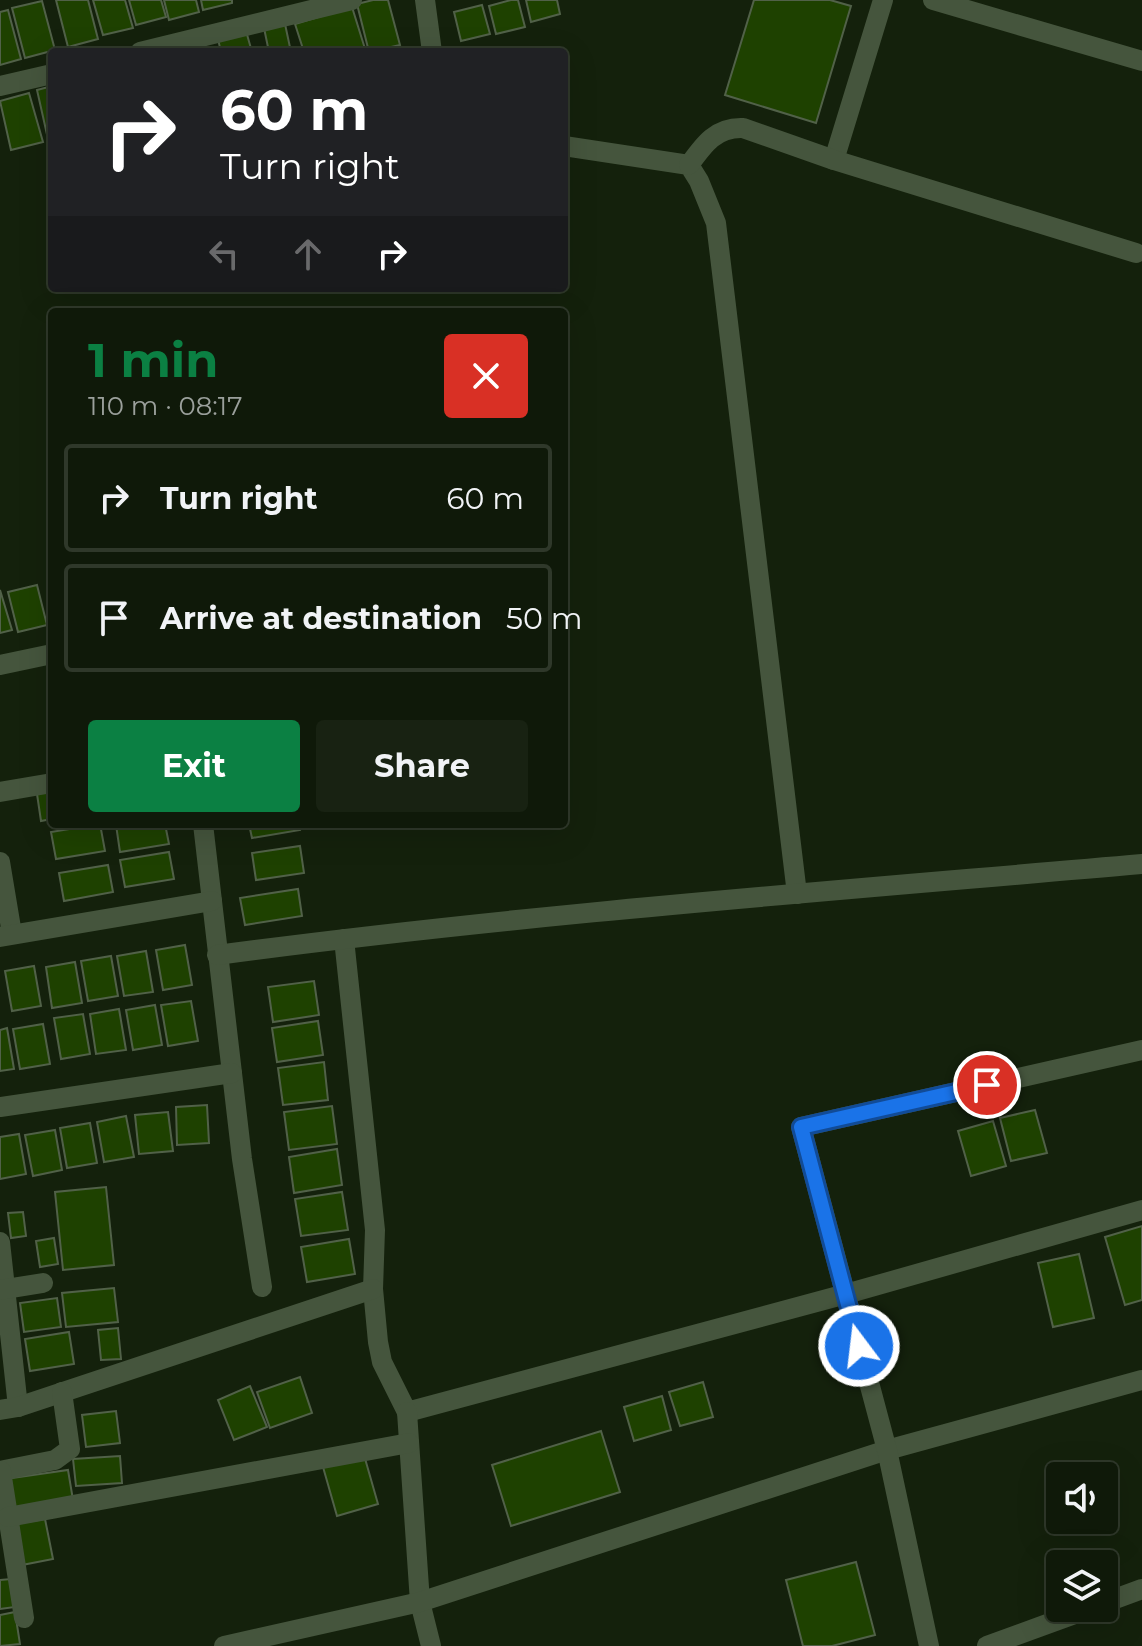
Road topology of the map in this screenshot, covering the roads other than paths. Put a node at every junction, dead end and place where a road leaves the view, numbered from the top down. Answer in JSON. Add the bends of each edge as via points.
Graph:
{"nodes":[{"id":1,"x":352,"y":0,"type":"edge"},
{"id":2,"x":883,"y":0,"type":"edge"},
{"id":3,"x":933,"y":0,"type":"edge"},
{"id":4,"x":430,"y":1,"type":"edge"},
{"id":5,"x":156,"y":48,"type":"edge"},
{"id":6,"x":432,"y":48,"type":"edge"},
{"id":7,"x":1142,"y":61,"type":"edge"},
{"id":8,"x":48,"y":75,"type":"edge"},
{"id":9,"x":0,"y":86,"type":"edge"},
{"id":10,"x":568,"y":147,"type":"edge"},
{"id":11,"x":834,"y":160,"type":"junction"},
{"id":12,"x":689,"y":165,"type":"junction"},
{"id":13,"x":1136,"y":253,"type":"dead end"},
{"id":14,"x":48,"y":655,"type":"edge"},
{"id":15,"x":0,"y":665,"type":"edge"},
{"id":16,"x":48,"y":784,"type":"edge"},
{"id":17,"x":0,"y":792,"type":"edge"},
{"id":18,"x":203,"y":828,"type":"edge"},
{"id":19,"x":0,"y":862,"type":"edge"},
{"id":20,"x":1142,"y":864,"type":"edge"},
{"id":21,"x":797,"y":894,"type":"junction"},
{"id":22,"x":212,"y":901,"type":"junction"},
{"id":23,"x":6,"y":935,"type":"edge"},
{"id":24,"x":344,"y":939,"type":"junction"},
{"id":25,"x":217,"y":955,"type":"junction"},
{"id":26,"x":1142,"y":1050,"type":"edge"},
{"id":27,"x":232,"y":1073,"type":"junction"},
{"id":28,"x":0,"y":1107,"type":"edge"},
{"id":29,"x":1142,"y":1210,"type":"edge"},
{"id":30,"x":0,"y":1242,"type":"edge"},
{"id":31,"x":43,"y":1283,"type":"dead end"},
{"id":32,"x":262,"y":1287,"type":"dead end"},
{"id":33,"x":373,"y":1289,"type":"junction"},
{"id":34,"x":3,"y":1290,"type":"edge"},
{"id":35,"x":846,"y":1294,"type":"junction"},
{"id":36,"x":1142,"y":1380,"type":"edge"},
{"id":37,"x":62,"y":1392,"type":"junction"},
{"id":38,"x":9,"y":1409,"type":"edge"},
{"id":39,"x":407,"y":1412,"type":"junction"},
{"id":40,"x":409,"y":1443,"type":"junction"},
{"id":41,"x":887,"y":1450,"type":"junction"},
{"id":42,"x":1,"y":1471,"type":"edge"},
{"id":43,"x":8,"y":1517,"type":"junction"},
{"id":44,"x":1142,"y":1589,"type":"edge"},
{"id":45,"x":1118,"y":1598,"type":"edge"},
{"id":46,"x":420,"y":1602,"type":"junction"},
{"id":47,"x":24,"y":1618,"type":"dead end"},
{"id":48,"x":1053,"y":1622,"type":"edge"},
{"id":49,"x":224,"y":1646,"type":"edge"},
{"id":50,"x":431,"y":1646,"type":"edge"},
{"id":51,"x":929,"y":1646,"type":"edge"},
{"id":52,"x":987,"y":1646,"type":"edge"}],
"edges":[{"from":1,"to":5,"type":"street"},
{"from":2,"to":11,"type":"street"},
{"from":3,"to":7,"type":"street"},
{"from":4,"to":6,"type":"street"},
{"from":8,"to":9,"type":"street"},
{"from":10,"to":12,"type":"street"},
{"from":11,"to":12,"type":"street","via":[[743,128],[729,128],[704,144]]},
{"from":11,"to":13,"type":"street"},
{"from":12,"to":21,"type":"street","via":[[716,223]]},
{"from":14,"to":15,"type":"street"},
{"from":16,"to":17,"type":"street"},
{"from":18,"to":22,"type":"street"},
{"from":19,"to":23,"type":"street"},
{"from":20,"to":21,"type":"street"},
{"from":21,"to":24,"type":"street"},
{"from":22,"to":23,"type":"street"},
{"from":22,"to":25,"type":"street"},
{"from":24,"to":25,"type":"street"},
{"from":24,"to":33,"type":"street","via":[[375,1230]]},
{"from":25,"to":27,"type":"street"},
{"from":26,"to":35,"type":"street","via":[[801,1127]]},
{"from":27,"to":28,"type":"street"},
{"from":27,"to":32,"type":"street"},
{"from":29,"to":35,"type":"street"},
{"from":30,"to":34,"type":"street"},
{"from":31,"to":34,"type":"street"},
{"from":33,"to":37,"type":"street"},
{"from":33,"to":39,"type":"street","via":[[382,1362]]},
{"from":34,"to":38,"type":"street"},
{"from":35,"to":39,"type":"street"},
{"from":35,"to":41,"type":"street"},
{"from":36,"to":41,"type":"street"},
{"from":37,"to":38,"type":"street"},
{"from":37,"to":42,"type":"street","via":[[70,1449],[55,1460]]},
{"from":39,"to":40,"type":"street"},
{"from":40,"to":43,"type":"street"},
{"from":40,"to":46,"type":"street"},
{"from":41,"to":46,"type":"street"},
{"from":41,"to":51,"type":"street"},
{"from":42,"to":43,"type":"street"},
{"from":43,"to":47,"type":"street"},
{"from":44,"to":45,"type":"street"},
{"from":46,"to":49,"type":"street"},
{"from":46,"to":50,"type":"street"},
{"from":48,"to":52,"type":"street"}]}
